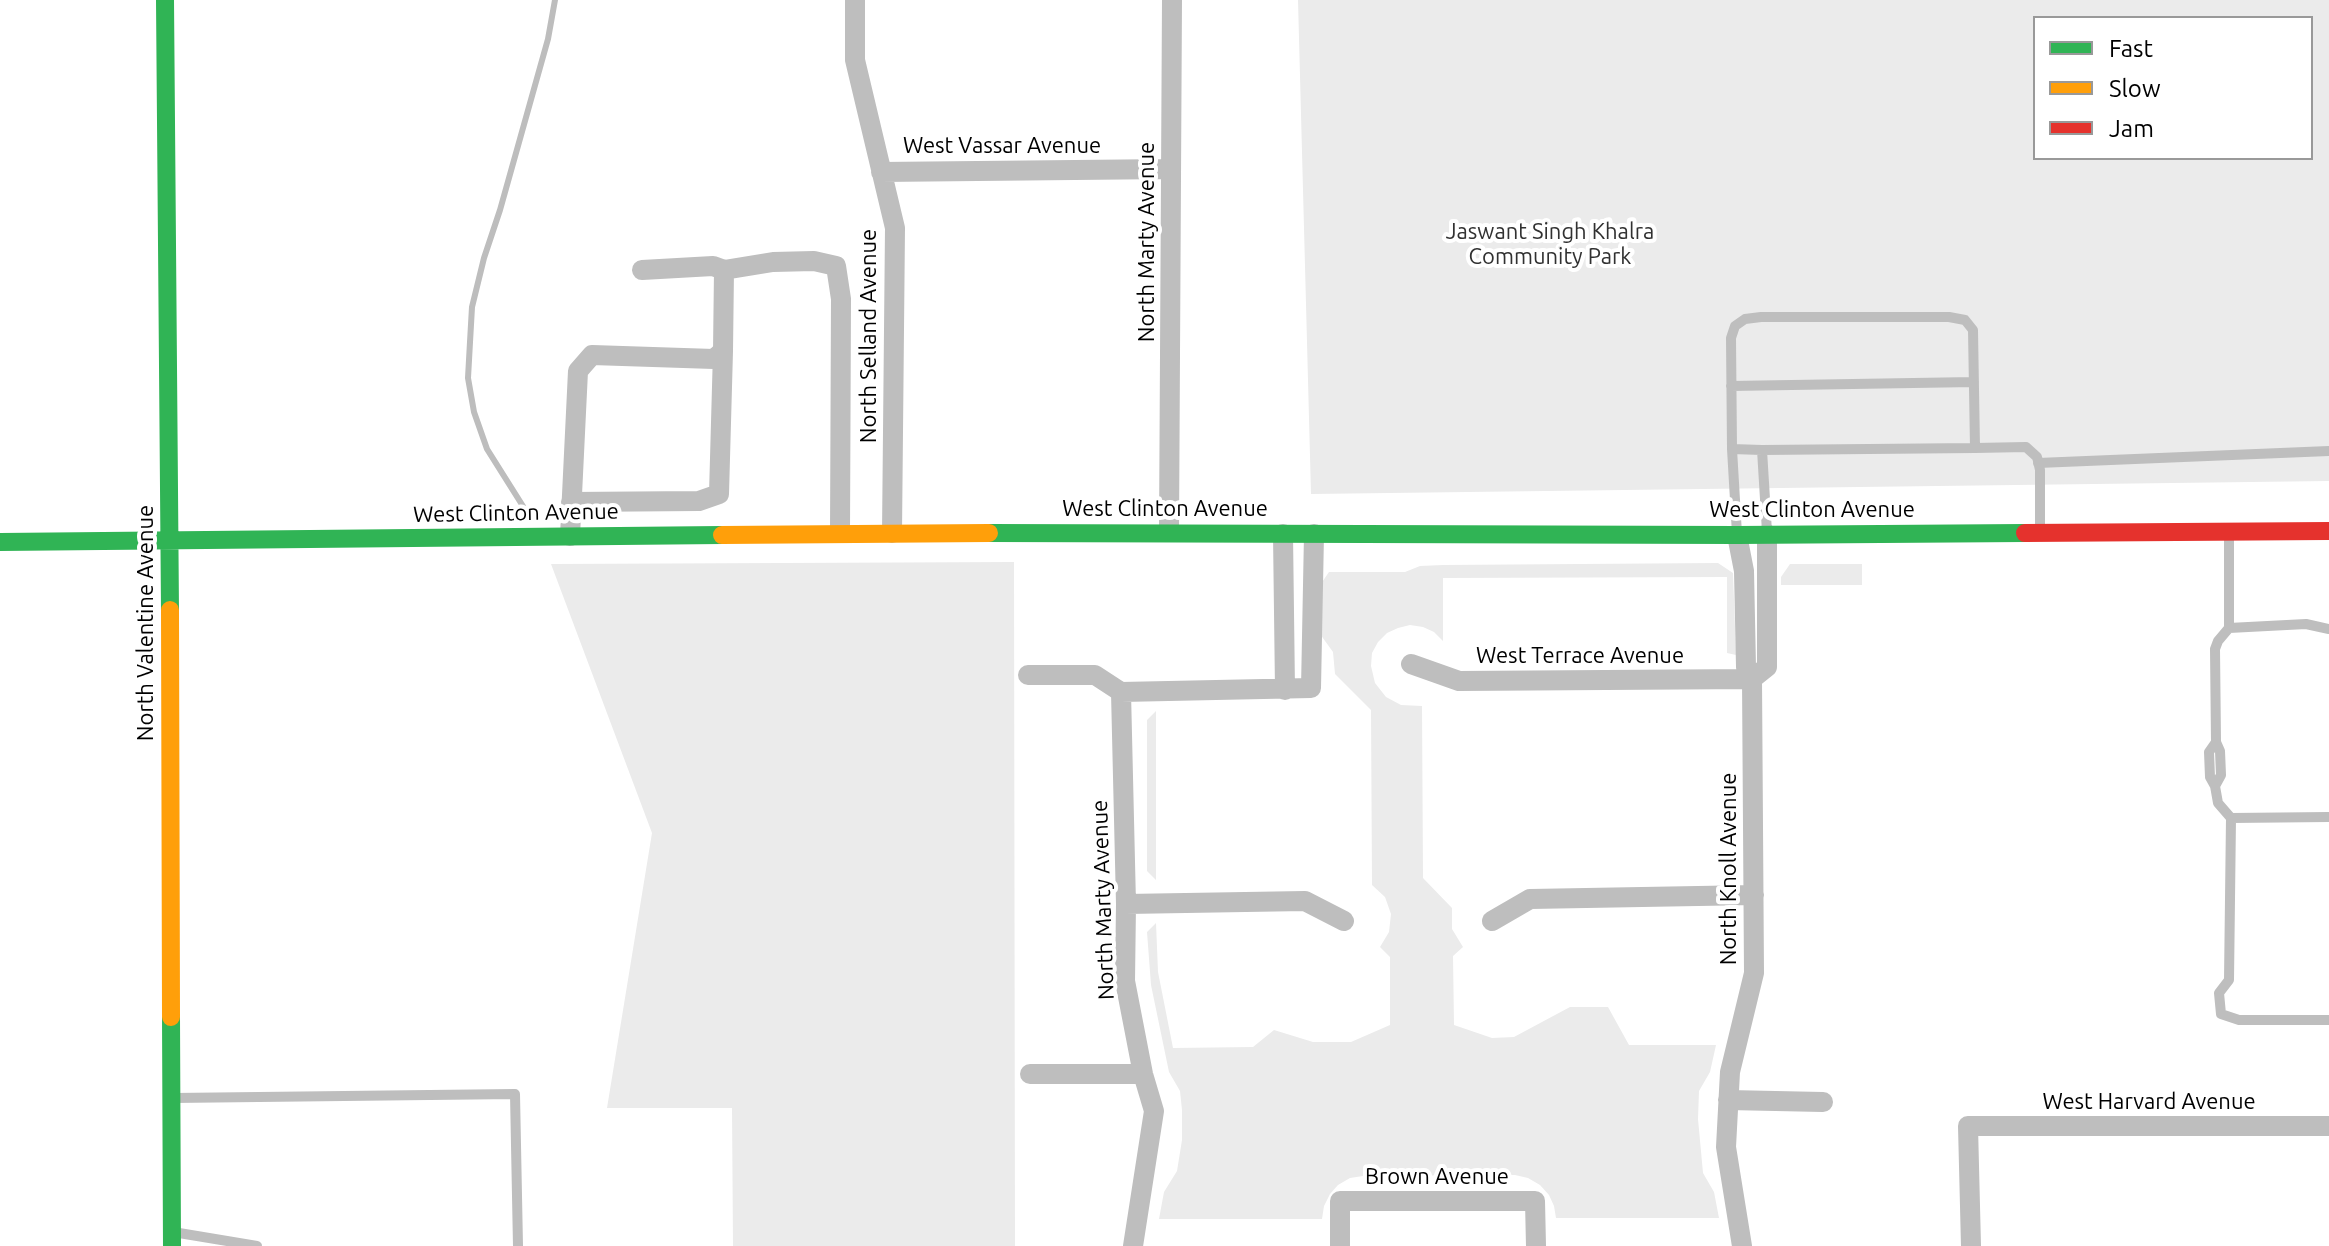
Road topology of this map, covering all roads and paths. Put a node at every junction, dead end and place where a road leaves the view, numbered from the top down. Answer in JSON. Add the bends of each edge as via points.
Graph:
{"nodes":[{"id":1,"x":165,"y":0,"type":"edge"},
{"id":2,"x":855,"y":0,"type":"edge"},
{"id":3,"x":1172,"y":0,"type":"edge"},
{"id":4,"x":1171,"y":169,"type":"junction"},
{"id":5,"x":881,"y":172,"type":"junction"},
{"id":6,"x":642,"y":270,"type":"dead end"},
{"id":7,"x":724,"y":270,"type":"junction"},
{"id":8,"x":723,"y":351,"type":"junction"},
{"id":9,"x":1974,"y":382,"type":"junction"},
{"id":10,"x":1731,"y":386,"type":"junction"},
{"id":11,"x":1975,"y":448,"type":"junction"},
{"id":12,"x":1732,"y":449,"type":"junction"},
{"id":13,"x":1762,"y":450,"type":"junction"},
{"id":14,"x":2329,"y":451,"type":"edge"},
{"id":15,"x":2038,"y":463,"type":"junction"},
{"id":16,"x":571,"y":502,"type":"junction"},
{"id":17,"x":2229,"y":531,"type":"junction"},
{"id":18,"x":2329,"y":531,"type":"edge"},
{"id":19,"x":1169,"y":532,"type":"junction"},
{"id":20,"x":2040,"y":532,"type":"junction"},
{"id":21,"x":840,"y":533,"type":"junction"},
{"id":22,"x":892,"y":533,"type":"junction"},
{"id":23,"x":1283,"y":534,"type":"junction"},
{"id":24,"x":1314,"y":534,"type":"junction"},
{"id":25,"x":1767,"y":534,"type":"junction"},
{"id":26,"x":1737,"y":535,"type":"junction"},
{"id":27,"x":570,"y":536,"type":"junction"},
{"id":28,"x":0,"y":542,"type":"edge"},
{"id":29,"x":170,"y":542,"type":"junction"},
{"id":30,"x":2229,"y":628,"type":"junction"},
{"id":31,"x":2329,"y":629,"type":"edge"},
{"id":32,"x":1411,"y":664,"type":"dead end"},
{"id":33,"x":1028,"y":675,"type":"dead end"},
{"id":34,"x":1752,"y":679,"type":"junction"},
{"id":35,"x":1285,"y":690,"type":"junction"},
{"id":36,"x":1121,"y":692,"type":"junction"},
{"id":37,"x":2329,"y":817,"type":"edge"},
{"id":38,"x":2231,"y":818,"type":"junction"},
{"id":39,"x":1754,"y":895,"type":"junction"},
{"id":40,"x":1126,"y":904,"type":"junction"},
{"id":41,"x":1344,"y":921,"type":"dead end"},
{"id":42,"x":1492,"y":921,"type":"dead end"},
{"id":43,"x":2329,"y":1020,"type":"edge"},
{"id":44,"x":1030,"y":1074,"type":"dead end"},
{"id":45,"x":1143,"y":1074,"type":"junction"},
{"id":46,"x":171,"y":1098,"type":"junction"},
{"id":47,"x":1728,"y":1100,"type":"junction"},
{"id":48,"x":1823,"y":1102,"type":"dead end"},
{"id":49,"x":2329,"y":1126,"type":"edge"},
{"id":50,"x":172,"y":1239,"type":"edge"},
{"id":51,"x":257,"y":1246,"type":"edge"},
{"id":52,"x":518,"y":1246,"type":"edge"},
{"id":53,"x":1133,"y":1246,"type":"edge"},
{"id":54,"x":1340,"y":1246,"type":"edge"},
{"id":55,"x":1536,"y":1246,"type":"edge"},
{"id":56,"x":1742,"y":1246,"type":"edge"},
{"id":57,"x":1971,"y":1246,"type":"edge"}],
"edges":[{"from":1,"to":29,"type":"main road","name":"North Valentine Avenue"},
{"from":2,"to":5,"type":"street","name":"North Selland Avenue","via":[[855,60]]},
{"from":3,"to":4,"type":"street","name":"North Marty Avenue"},
{"from":4,"to":5,"type":"street","name":"West Vassar Avenue"},
{"from":4,"to":19,"type":"street","name":"North Marty Avenue"},
{"from":5,"to":22,"type":"street","name":"North Selland Avenue","via":[[895,228]]},
{"from":6,"to":7,"type":"street"},
{"from":7,"to":8,"type":"street"},
{"from":7,"to":21,"type":"street","via":[[773,262],[836,266],[841,299]]},
{"from":8,"to":16,"type":"street","via":[[714,359],[592,355],[578,371]]},
{"from":8,"to":16,"type":"street","via":[[719,494],[699,501]]},
{"from":9,"to":10,"type":"lane"},
{"from":9,"to":10,"type":"lane","via":[[1973,330],[1965,320],[1761,317],[1735,326]]},
{"from":9,"to":11,"type":"lane"},
{"from":10,"to":12,"type":"lane"},
{"from":11,"to":13,"type":"lane"},
{"from":11,"to":15,"type":"lane","via":[[2026,447]]},
{"from":12,"to":13,"type":"lane"},
{"from":12,"to":26,"type":"lane"},
{"from":13,"to":25,"type":"lane"},
{"from":14,"to":15,"type":"lane"},
{"from":15,"to":20,"type":"lane"},
{"from":16,"to":27,"type":"street"},
{"from":17,"to":18,"type":"main road","name":"West Clinton Avenue"},
{"from":17,"to":20,"type":"main road","name":"West Clinton Avenue"},
{"from":17,"to":30,"type":"lane"},
{"from":19,"to":22,"type":"main road","name":"West Clinton Avenue"},
{"from":19,"to":23,"type":"main road","name":"West Clinton Avenue"},
{"from":20,"to":25,"type":"main road","name":"West Clinton Avenue"},
{"from":21,"to":22,"type":"main road","name":"West Clinton Avenue"},
{"from":21,"to":27,"type":"main road","name":"West Clinton Avenue"},
{"from":23,"to":24,"type":"main road","name":"West Clinton Avenue"},
{"from":23,"to":35,"type":"street"},
{"from":24,"to":26,"type":"main road","name":"West Clinton Avenue"},
{"from":24,"to":35,"type":"street","via":[[1311,688]]},
{"from":25,"to":26,"type":"main road","name":"West Clinton Avenue"},
{"from":25,"to":34,"type":"street","name":"North Knoll Avenue","via":[[1767,667]]},
{"from":26,"to":34,"type":"street","name":"North Knoll Avenue","via":[[1744,571],[1746,667]]},
{"from":27,"to":29,"type":"main road","name":"West Clinton Avenue"},
{"from":28,"to":29,"type":"main road","name":"West Clinton Avenue"},
{"from":29,"to":46,"type":"main road","name":"North Valentine Avenue"},
{"from":30,"to":31,"type":"lane","via":[[2306,624]]},
{"from":30,"to":38,"type":"lane","via":[[2215,649],[2221,775],[2215,786],[2218,803]]},
{"from":32,"to":34,"type":"street","name":"West Terrace Avenue","via":[[1459,681]]},
{"from":33,"to":36,"type":"street","via":[[1095,675]]},
{"from":34,"to":39,"type":"street","name":"North Knoll Avenue"},
{"from":35,"to":36,"type":"street"},
{"from":36,"to":40,"type":"street","name":"North Marty Avenue"},
{"from":37,"to":38,"type":"lane"},
{"from":38,"to":43,"type":"lane","via":[[2229,980],[2219,993],[2221,1014],[2239,1020]]},
{"from":39,"to":42,"type":"street","via":[[1530,899]]},
{"from":39,"to":47,"type":"street","name":"North Knoll Avenue","via":[[1754,973]]},
{"from":40,"to":41,"type":"street","via":[[1305,901]]},
{"from":40,"to":45,"type":"street","name":"North Marty Avenue","via":[[1125,981]]},
{"from":44,"to":45,"type":"street"},
{"from":45,"to":53,"type":"street","name":"North Marty Avenue","via":[[1154,1111]]},
{"from":46,"to":50,"type":"main road","name":"North Valentine Avenue"},
{"from":46,"to":52,"type":"lane","via":[[515,1094]]},
{"from":47,"to":48,"type":"street"},
{"from":47,"to":56,"type":"street","name":"North Knoll Avenue","via":[[1726,1147]]},
{"from":49,"to":57,"type":"street","name":"West Harvard Avenue","via":[[1968,1126]]},
{"from":50,"to":51,"type":"lane"},
{"from":54,"to":55,"type":"street","name":"Brown Avenue","via":[[1340,1201],[1535,1201]]}]}
